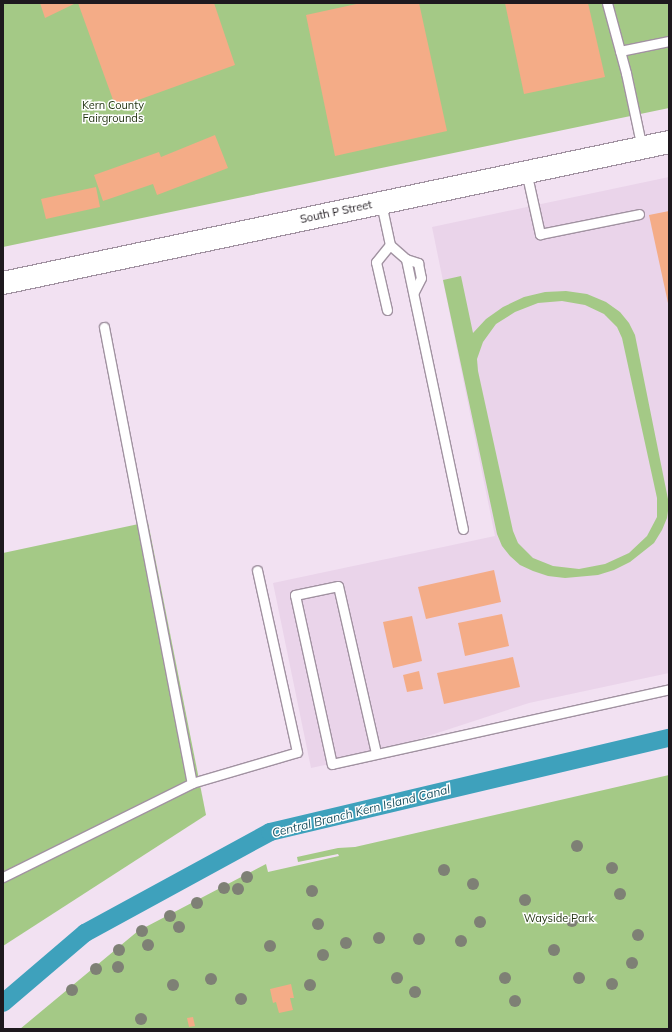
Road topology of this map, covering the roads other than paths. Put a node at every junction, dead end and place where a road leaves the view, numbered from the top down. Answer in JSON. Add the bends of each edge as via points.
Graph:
{"nodes":[{"id":1,"x":606,"y":3,"type":"edge"},
{"id":2,"x":669,"y":41,"type":"edge"},
{"id":3,"x":620,"y":51,"type":"junction"},
{"id":4,"x":669,"y":142,"type":"edge"},
{"id":5,"x":642,"y":148,"type":"junction"},
{"id":6,"x":526,"y":171,"type":"junction"},
{"id":7,"x":381,"y":202,"type":"junction"},
{"id":8,"x":639,"y":214,"type":"dead end"},
{"id":9,"x":390,"y":245,"type":"junction"},
{"id":10,"x":3,"y":283,"type":"edge"},
{"id":11,"x":388,"y":310,"type":"dead end"},
{"id":12,"x":104,"y":327,"type":"dead end"},
{"id":13,"x":463,"y":529,"type":"dead end"},
{"id":14,"x":257,"y":570,"type":"dead end"},
{"id":15,"x":669,"y":688,"type":"edge"},
{"id":16,"x":376,"y":753,"type":"junction"},
{"id":17,"x":192,"y":783,"type":"junction"},
{"id":18,"x":3,"y":878,"type":"edge"}],
"edges":[{"from":1,"to":3,"type":"lane"},
{"from":2,"to":3,"type":"lane"},
{"from":3,"to":5,"type":"lane"},
{"from":4,"to":5,"type":"street","name":"South P Street"},
{"from":5,"to":6,"type":"street","name":"South P Street"},
{"from":6,"to":7,"type":"street","name":"South P Street"},
{"from":6,"to":8,"type":"lane","via":[[540,234]]},
{"from":7,"to":9,"type":"lane"},
{"from":7,"to":10,"type":"street","name":"South P Street"},
{"from":9,"to":11,"type":"lane","via":[[376,262]]},
{"from":9,"to":13,"type":"lane","via":[[406,259],[418,263],[421,278],[414,292]]},
{"from":12,"to":17,"type":"lane"},
{"from":14,"to":17,"type":"lane","via":[[297,752]]},
{"from":15,"to":16,"type":"lane"},
{"from":16,"to":16,"type":"lane","via":[[338,586],[295,596],[332,764]]},
{"from":17,"to":18,"type":"lane"}]}
